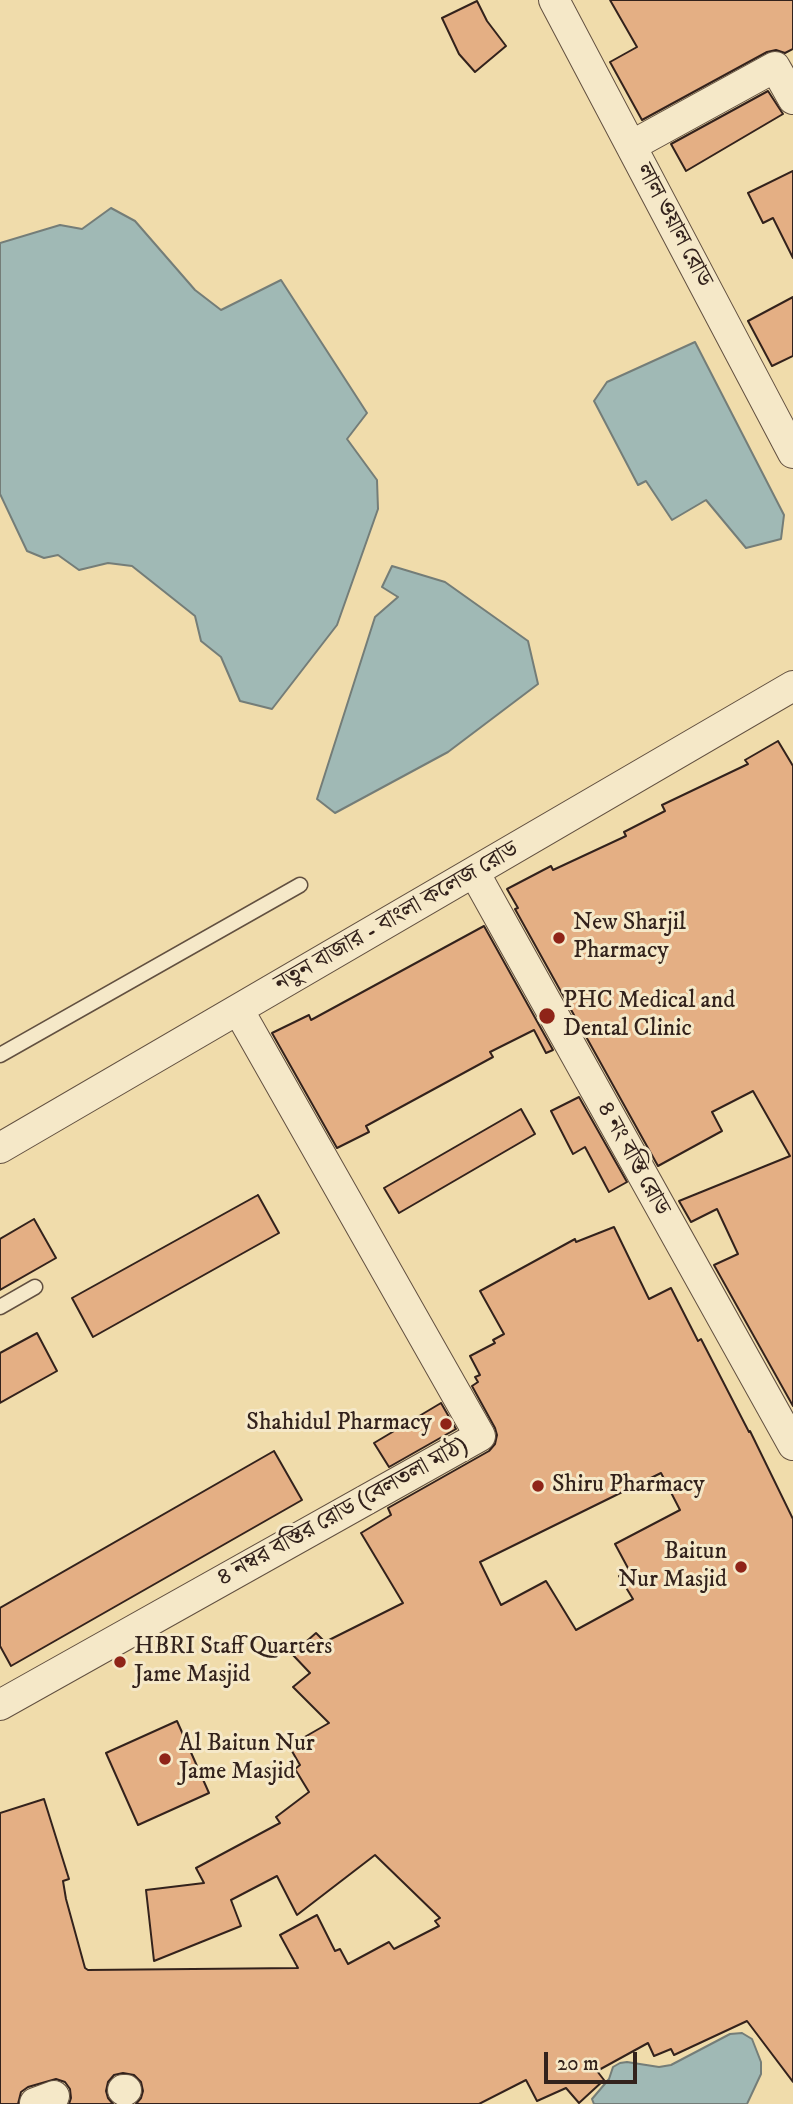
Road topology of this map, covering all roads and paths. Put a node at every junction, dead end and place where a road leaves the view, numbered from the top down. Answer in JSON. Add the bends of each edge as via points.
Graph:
{"nodes":[{"id":1,"x":554,"y":0,"type":"edge"},
{"id":2,"x":793,"y":99,"type":"edge"},
{"id":3,"x":631,"y":146,"type":"junction"},
{"id":4,"x":793,"y":453,"type":"edge"},
{"id":5,"x":793,"y":686,"type":"edge"},
{"id":6,"x":474,"y":872,"type":"junction"},
{"id":7,"x":300,"y":885,"type":"dead end"},
{"id":8,"x":239,"y":1011,"type":"junction"},
{"id":9,"x":0,"y":1055,"type":"edge"},
{"id":10,"x":0,"y":1148,"type":"edge"},
{"id":11,"x":35,"y":1287,"type":"dead end"},
{"id":12,"x":0,"y":1307,"type":"edge"},
{"id":13,"x":793,"y":1445,"type":"edge"},
{"id":14,"x":0,"y":1705,"type":"edge"}],
"edges":[{"from":1,"to":3,"type":"street","name":"লাল ওয়াল রোড"},
{"from":2,"to":3,"type":"street","via":[[775,67]]},
{"from":3,"to":4,"type":"street","name":"লাল ওয়াল রোড"},
{"from":5,"to":6,"type":"street","name":"নতুন বাজার - বাংলা কলেজ রোড"},
{"from":6,"to":8,"type":"street","name":"নতুন বাজার - বাংলা কলেজ রোড"},
{"from":6,"to":13,"type":"street","name":"৪ নং বস্তি রোড"},
{"from":7,"to":9,"type":"lane"},
{"from":8,"to":10,"type":"street","name":"নতুন বাজার - বাংলা কলেজ রোড"},
{"from":8,"to":14,"type":"street","name":"৪ নম্বর বস্তির রোড (বেলতলা মাঠ)","via":[[480,1436]]},
{"from":11,"to":12,"type":"lane"}]}
